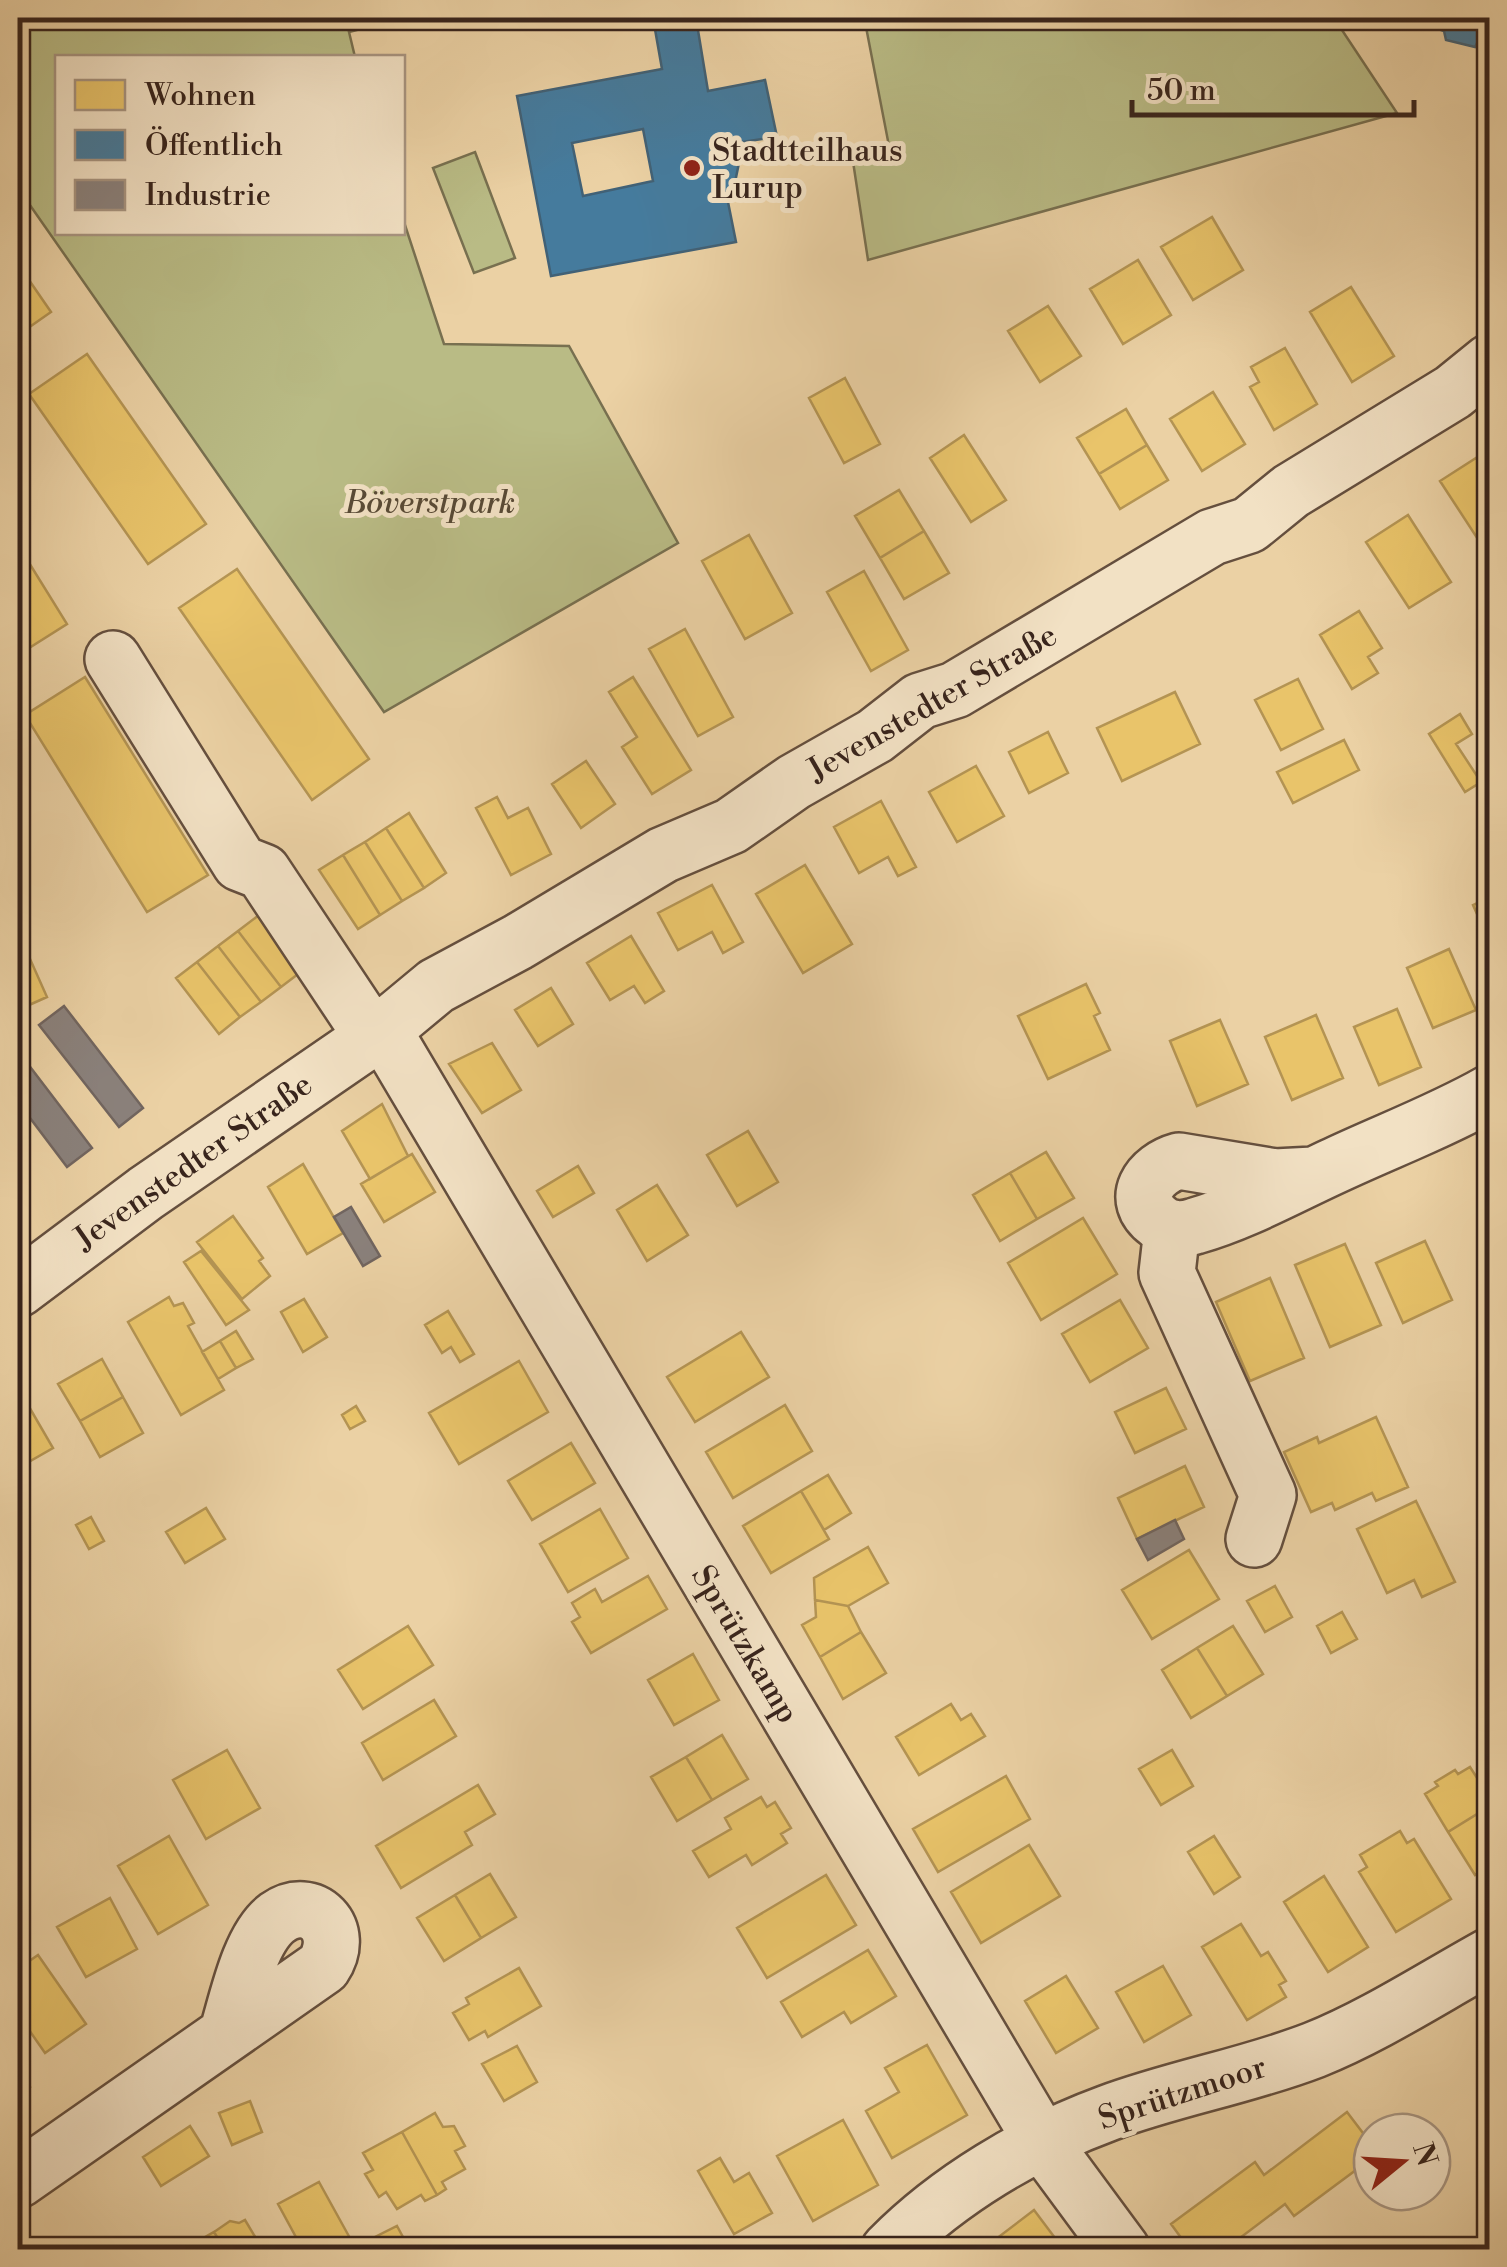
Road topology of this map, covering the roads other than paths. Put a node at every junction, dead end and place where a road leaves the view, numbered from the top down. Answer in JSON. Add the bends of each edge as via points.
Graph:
{"nodes":[{"id":1,"x":1490,"y":362,"type":"edge"},
{"id":2,"x":114,"y":660,"type":"dead end"},
{"id":3,"x":377,"y":1033,"type":"junction"},
{"id":4,"x":1490,"y":1093,"type":"edge"},
{"id":5,"x":18,"y":1289,"type":"edge"},
{"id":6,"x":1254,"y":1540,"type":"dead end"},
{"id":7,"x":1490,"y":1956,"type":"edge"},
{"id":8,"x":226,"y":2034,"type":"dead end"},
{"id":9,"x":1043,"y":2143,"type":"junction"},
{"id":10,"x":18,"y":2180,"type":"edge"},
{"id":11,"x":888,"y":2250,"type":"edge"},
{"id":12,"x":1122,"y":2250,"type":"edge"}],
"edges":[{"from":1,"to":3,"type":"street","name":"Jevenstedter Straße","via":[[1249,524],[1212,537],[955,690],[920,701],[731,826],[664,856],[436,986]]},
{"from":2,"to":3,"type":"street","via":[[240,863],[262,872]]},
{"from":3,"to":5,"type":"street","name":"Jevenstedter Straße"},
{"from":3,"to":9,"type":"street","name":"Sprützkamp"},
{"from":4,"to":6,"type":"street","via":[[1314,1174],[1275,1177],[1194,1162],[1164,1165],[1151,1175],[1144,1190],[1147,1207],[1172,1229],[1167,1273],[1268,1495]]},
{"from":7,"to":9,"type":"street","name":"Sprützmoor","via":[[1315,2050],[1108,2112]]},
{"from":8,"to":10,"type":"street"},
{"from":9,"to":11,"type":"street","name":"Sprützmoor","via":[[980,2178]]},
{"from":9,"to":12,"type":"street","name":"Sprützkamp"}]}
